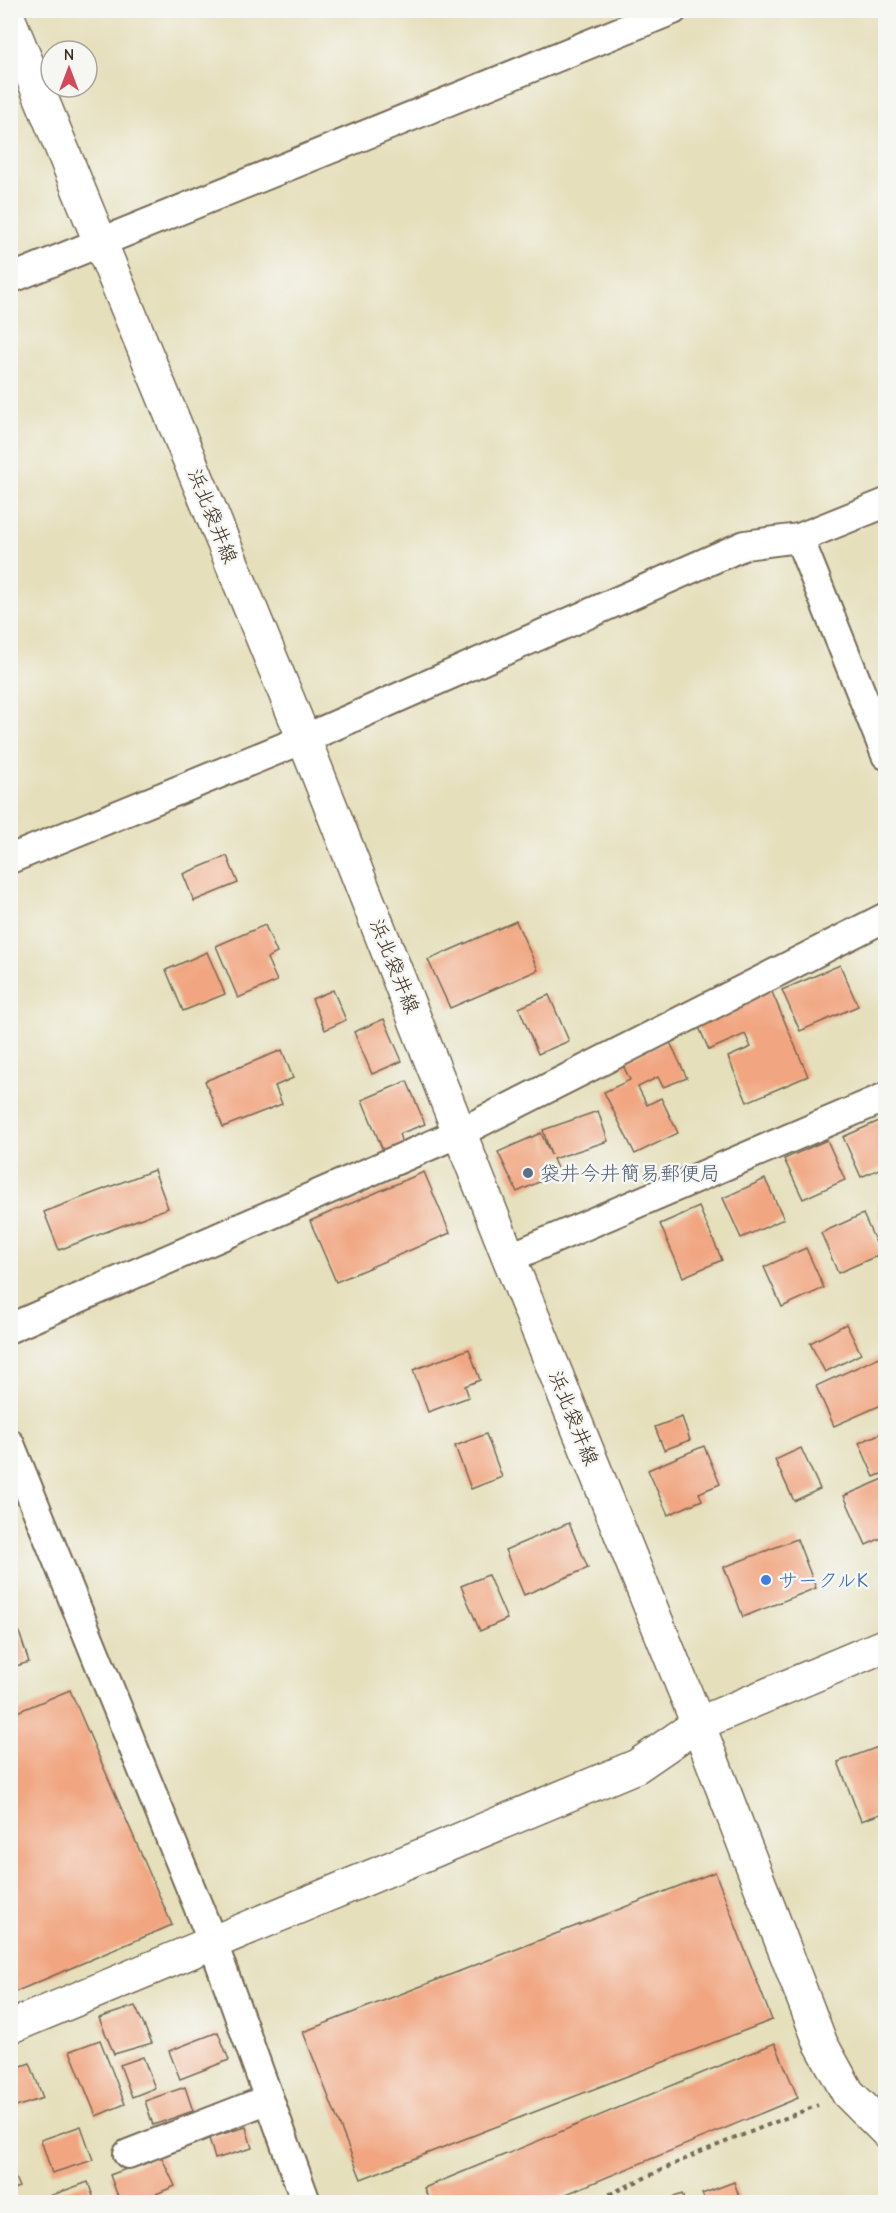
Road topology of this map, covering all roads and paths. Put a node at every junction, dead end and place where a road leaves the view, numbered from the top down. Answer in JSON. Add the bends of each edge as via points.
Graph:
{"nodes":[{"id":1,"x":672,"y":10,"type":"edge"},
{"id":2,"x":10,"y":22,"type":"edge"},
{"id":3,"x":100,"y":243,"type":"junction"},
{"id":4,"x":10,"y":279,"type":"edge"},
{"id":5,"x":885,"y":503,"type":"edge"},
{"id":6,"x":799,"y":538,"type":"junction"},
{"id":7,"x":304,"y":739,"type":"junction"},
{"id":8,"x":885,"y":755,"type":"edge"},
{"id":9,"x":10,"y":859,"type":"edge"},
{"id":10,"x":885,"y":917,"type":"edge"},
{"id":11,"x":885,"y":1097,"type":"edge"},
{"id":12,"x":460,"y":1132,"type":"junction"},
{"id":13,"x":509,"y":1258,"type":"junction"},
{"id":14,"x":10,"y":1328,"type":"edge"},
{"id":15,"x":10,"y":1444,"type":"edge"},
{"id":16,"x":885,"y":1645,"type":"edge"},
{"id":17,"x":698,"y":1724,"type":"junction"},
{"id":18,"x":213,"y":1943,"type":"junction"},
{"id":19,"x":10,"y":2027,"type":"edge"},
{"id":20,"x":848,"y":2093,"type":"junction"},
{"id":21,"x":269,"y":2099,"type":"junction"},
{"id":22,"x":885,"y":2131,"type":"edge"},
{"id":23,"x":128,"y":2154,"type":"dead end"},
{"id":24,"x":306,"y":2202,"type":"edge"},
{"id":25,"x":593,"y":2202,"type":"edge"}],
"edges":[{"from":1,"to":3,"type":"street"},
{"from":2,"to":3,"type":"main road","name":"浜北袋井線"},
{"from":3,"to":4,"type":"street"},
{"from":3,"to":7,"type":"main road","name":"浜北袋井線"},
{"from":5,"to":6,"type":"street"},
{"from":6,"to":7,"type":"street","via":[[745,545]]},
{"from":6,"to":8,"type":"street"},
{"from":7,"to":9,"type":"street"},
{"from":7,"to":12,"type":"main road","name":"浜北袋井線"},
{"from":10,"to":12,"type":"street"},
{"from":11,"to":13,"type":"street"},
{"from":12,"to":13,"type":"main road","name":"浜北袋井線"},
{"from":12,"to":14,"type":"street"},
{"from":13,"to":17,"type":"main road","name":"浜北袋井線"},
{"from":15,"to":18,"type":"street"},
{"from":16,"to":17,"type":"main road"},
{"from":17,"to":18,"type":"main road","via":[[637,1766]]},
{"from":17,"to":20,"type":"main road","name":"浜北袋井線","via":[[821,2044]]},
{"from":18,"to":19,"type":"main road"},
{"from":18,"to":21,"type":"street"},
{"from":20,"to":22,"type":"main road","name":"浜北袋井線"},
{"from":20,"to":25,"type":"path","via":[[698,2153]]},
{"from":21,"to":23,"type":"street"},
{"from":21,"to":24,"type":"street"}]}
